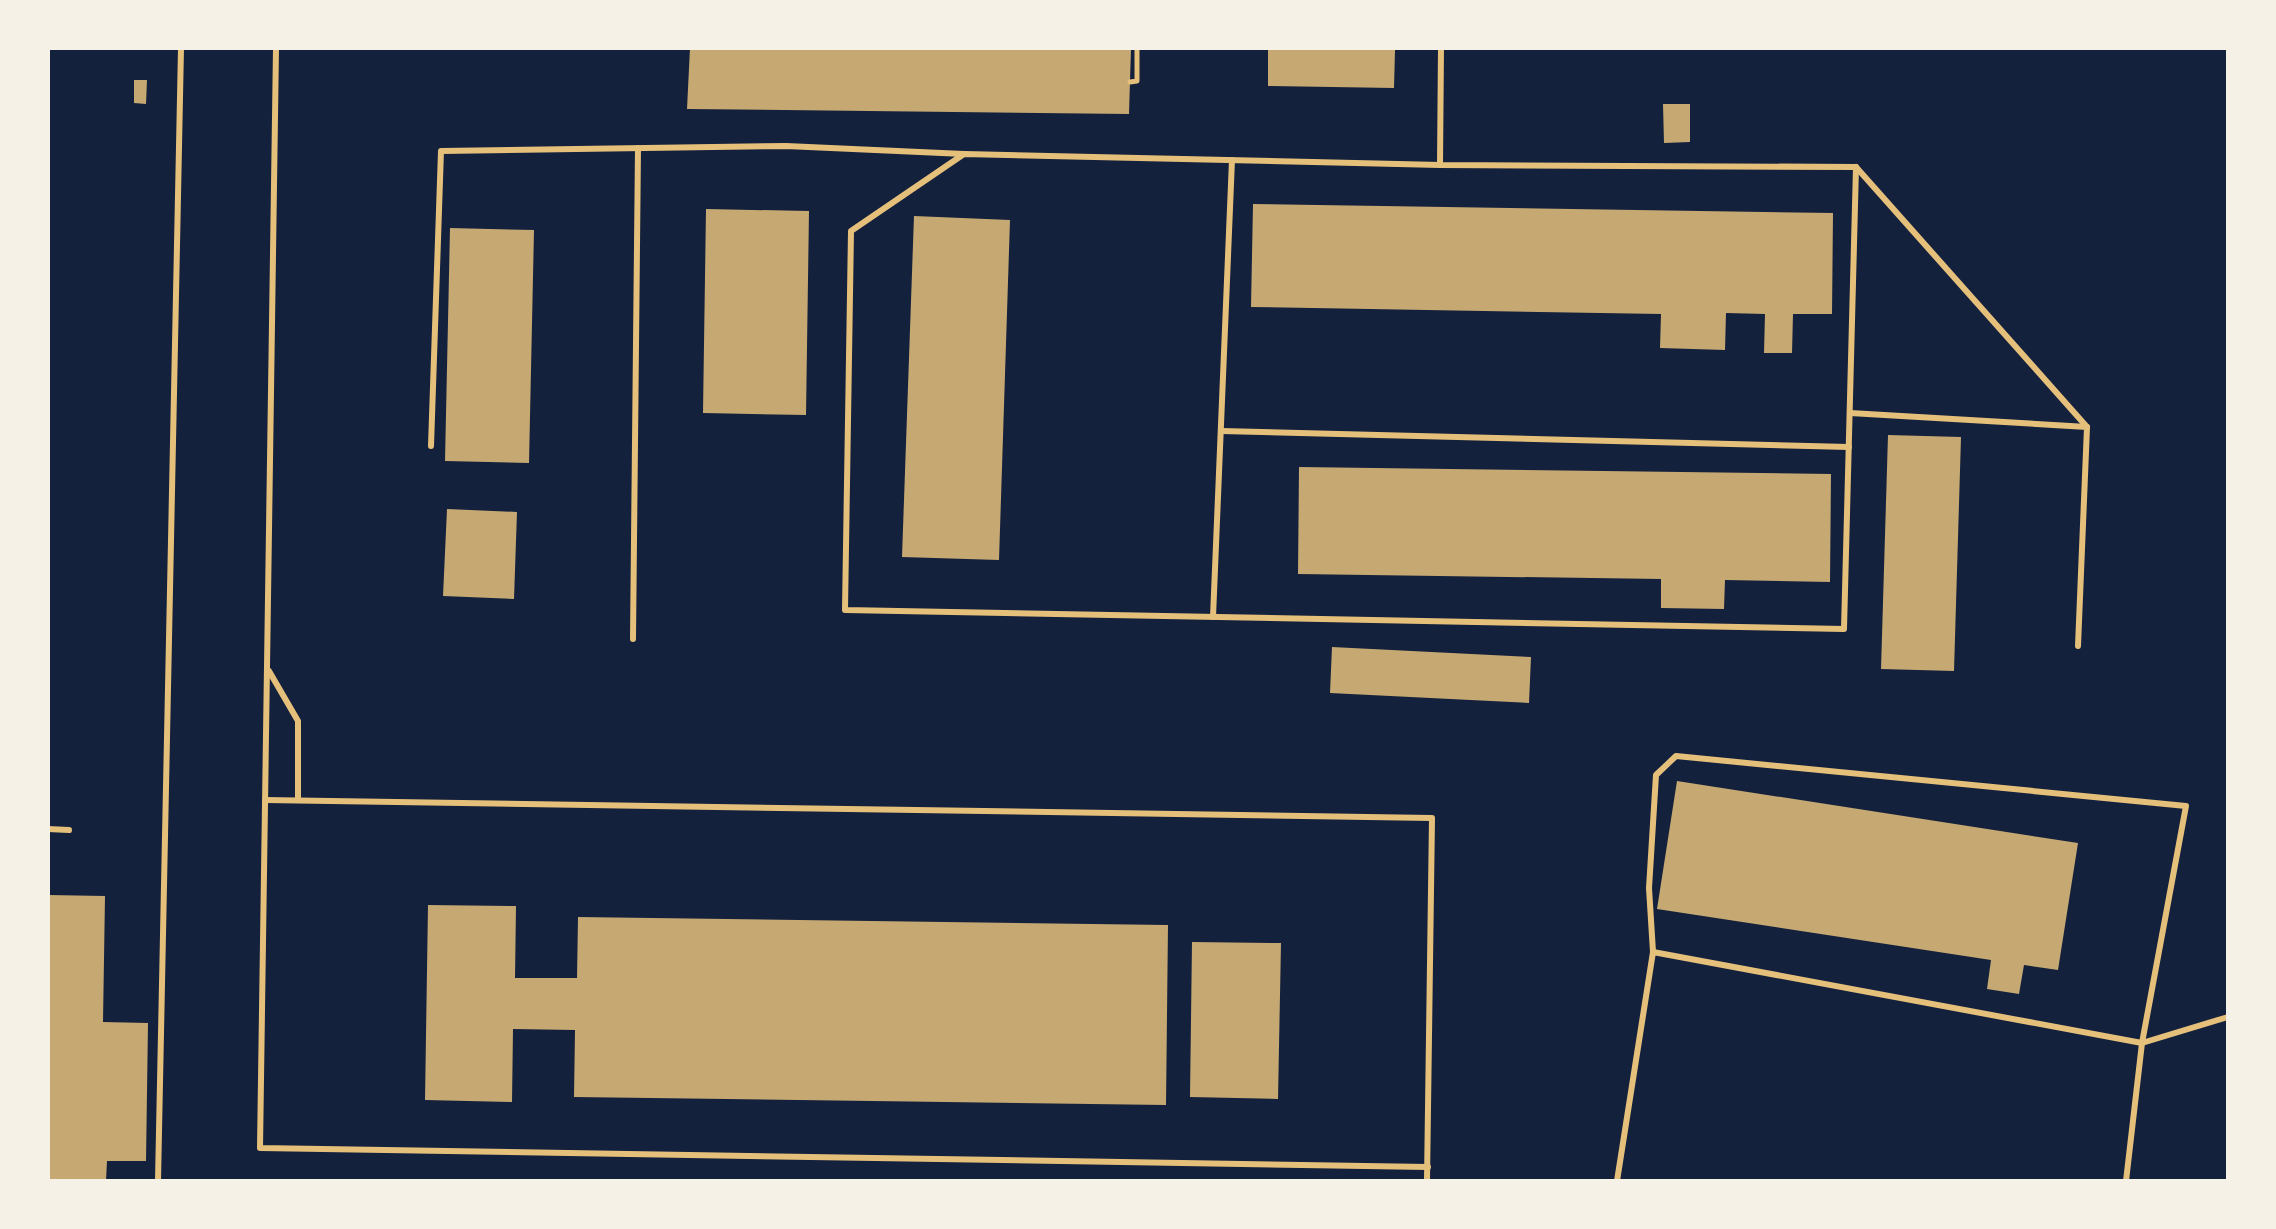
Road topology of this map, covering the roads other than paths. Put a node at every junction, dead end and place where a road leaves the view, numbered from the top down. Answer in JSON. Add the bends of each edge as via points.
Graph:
{"nodes":[{"id":1,"x":181,"y":48,"type":"edge"},
{"id":2,"x":276,"y":48,"type":"edge"},
{"id":3,"x":1441,"y":48,"type":"edge"},
{"id":4,"x":638,"y":148,"type":"junction"},
{"id":5,"x":964,"y":154,"type":"junction"},
{"id":6,"x":1232,"y":160,"type":"junction"},
{"id":7,"x":1440,"y":165,"type":"junction"},
{"id":8,"x":1856,"y":167,"type":"junction"},
{"id":9,"x":1850,"y":413,"type":"junction"},
{"id":10,"x":2087,"y":427,"type":"junction"},
{"id":11,"x":1221,"y":431,"type":"junction"},
{"id":12,"x":431,"y":446,"type":"dead end"},
{"id":13,"x":1849,"y":447,"type":"junction"},
{"id":14,"x":1213,"y":617,"type":"junction"},
{"id":15,"x":633,"y":639,"type":"dead end"},
{"id":16,"x":2078,"y":646,"type":"dead end"},
{"id":17,"x":267,"y":667,"type":"junction"},
{"id":18,"x":265,"y":800,"type":"junction"},
{"id":19,"x":298,"y":800,"type":"junction"},
{"id":20,"x":48,"y":829,"type":"edge"},
{"id":21,"x":69,"y":830,"type":"dead end"},
{"id":22,"x":1653,"y":952,"type":"junction"},
{"id":23,"x":2228,"y":1017,"type":"edge"},
{"id":24,"x":2142,"y":1043,"type":"junction"},
{"id":25,"x":1428,"y":1167,"type":"junction"},
{"id":26,"x":158,"y":1181,"type":"edge"},
{"id":27,"x":1427,"y":1181,"type":"edge"},
{"id":28,"x":1617,"y":1181,"type":"edge"},
{"id":29,"x":2126,"y":1181,"type":"edge"}],
"edges":[{"from":1,"to":26,"type":"lane"},
{"from":2,"to":17,"type":"lane"},
{"from":3,"to":7,"type":"lane"},
{"from":4,"to":5,"type":"lane","via":[[786,146]]},
{"from":4,"to":12,"type":"lane","via":[[441,151]]},
{"from":4,"to":15,"type":"lane"},
{"from":5,"to":6,"type":"lane"},
{"from":5,"to":14,"type":"lane","via":[[851,231],[845,610]]},
{"from":6,"to":7,"type":"lane"},
{"from":6,"to":11,"type":"lane"},
{"from":7,"to":8,"type":"lane"},
{"from":8,"to":9,"type":"lane"},
{"from":8,"to":10,"type":"lane"},
{"from":9,"to":10,"type":"lane"},
{"from":9,"to":13,"type":"lane"},
{"from":10,"to":16,"type":"lane"},
{"from":11,"to":13,"type":"lane"},
{"from":11,"to":14,"type":"lane"},
{"from":13,"to":14,"type":"lane","via":[[1844,629]]},
{"from":17,"to":18,"type":"lane"},
{"from":17,"to":19,"type":"lane","via":[[298,721]]},
{"from":18,"to":19,"type":"lane"},
{"from":18,"to":25,"type":"lane","via":[[260,1148]]},
{"from":19,"to":25,"type":"lane","via":[[1432,818]]},
{"from":20,"to":21,"type":"lane"},
{"from":22,"to":24,"type":"lane"},
{"from":22,"to":24,"type":"lane","via":[[1649,888],[1656,775],[1676,756],[2186,806]]},
{"from":22,"to":28,"type":"lane"},
{"from":23,"to":24,"type":"lane"},
{"from":24,"to":29,"type":"lane"},
{"from":25,"to":27,"type":"lane"}]}
